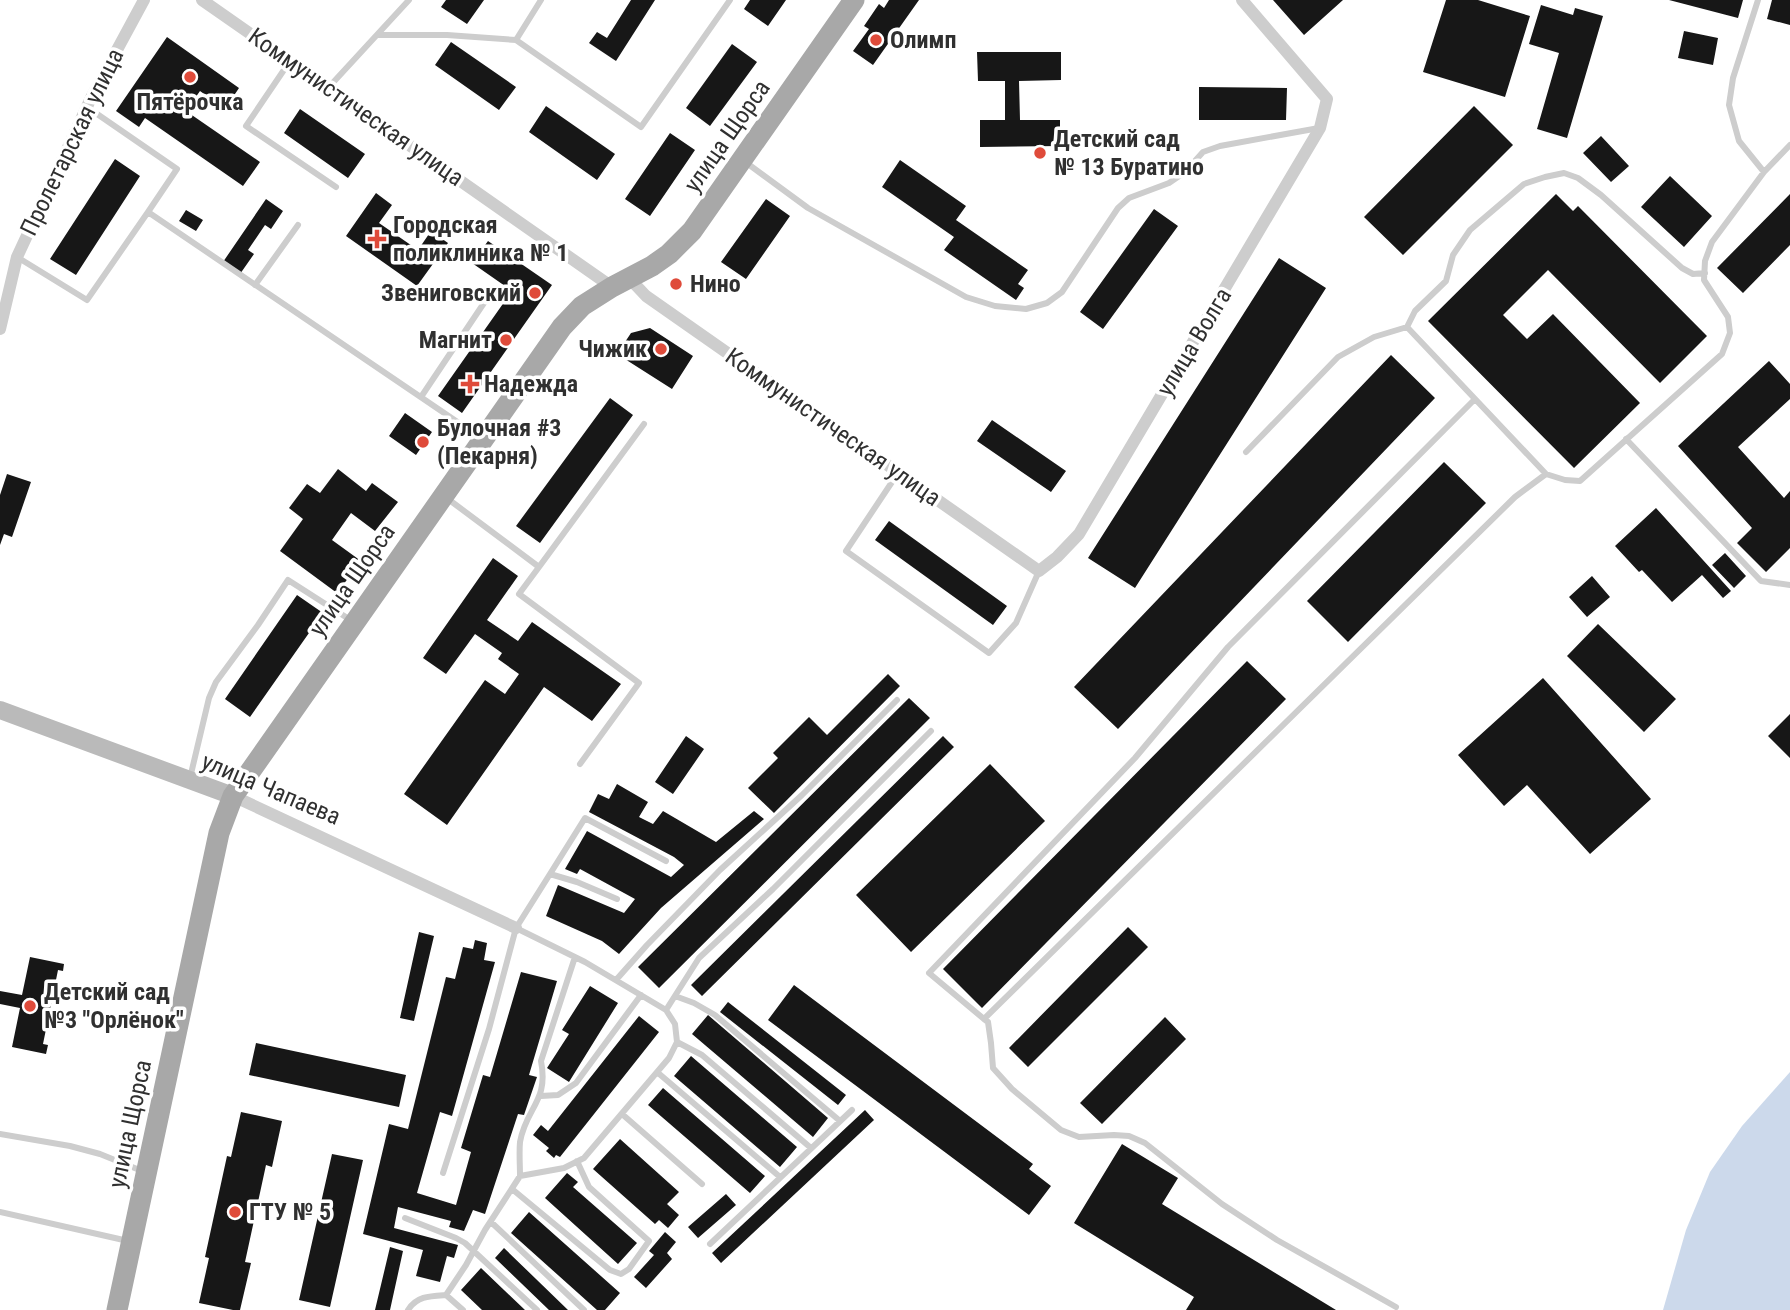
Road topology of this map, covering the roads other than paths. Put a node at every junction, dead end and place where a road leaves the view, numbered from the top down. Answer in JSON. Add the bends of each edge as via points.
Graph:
{"nodes":[{"id":1,"x":144,"y":0,"type":"edge"},
{"id":2,"x":202,"y":0,"type":"edge"},
{"id":3,"x":409,"y":0,"type":"edge"},
{"id":4,"x":541,"y":0,"type":"edge"},
{"id":5,"x":730,"y":0,"type":"edge"},
{"id":6,"x":854,"y":0,"type":"edge"},
{"id":7,"x":1242,"y":0,"type":"edge"},
{"id":8,"x":1758,"y":0,"type":"edge"},
{"id":9,"x":377,"y":35,"type":"junction"},
{"id":10,"x":516,"y":40,"type":"junction"},
{"id":11,"x":290,"y":61,"type":"junction"},
{"id":12,"x":328,"y":88,"type":"junction"},
{"id":13,"x":87,"y":107,"type":"junction"},
{"id":14,"x":1320,"y":128,"type":"junction"},
{"id":15,"x":1790,"y":145,"type":"edge"},
{"id":16,"x":743,"y":159,"type":"junction"},
{"id":17,"x":1764,"y":172,"type":"junction"},
{"id":18,"x":336,"y":187,"type":"dead end"},
{"id":19,"x":148,"y":212,"type":"junction"},
{"id":20,"x":298,"y":225,"type":"dead end"},
{"id":21,"x":17,"y":257,"type":"junction"},
{"id":22,"x":1704,"y":274,"type":"junction"},
{"id":23,"x":621,"y":283,"type":"junction"},
{"id":24,"x":255,"y":285,"type":"junction"},
{"id":25,"x":490,"y":294,"type":"dead end"},
{"id":26,"x":1407,"y":327,"type":"junction"},
{"id":27,"x":0,"y":329,"type":"edge"},
{"id":28,"x":421,"y":397,"type":"junction"},
{"id":29,"x":1475,"y":399,"type":"junction"},
{"id":30,"x":643,"y":424,"type":"dead end"},
{"id":31,"x":1626,"y":439,"type":"junction"},
{"id":32,"x":483,"y":440,"type":"junction"},
{"id":33,"x":1246,"y":452,"type":"dead end"},
{"id":34,"x":898,"y":473,"type":"junction"},
{"id":35,"x":1546,"y":474,"type":"junction"},
{"id":36,"x":443,"y":496,"type":"junction"},
{"id":37,"x":539,"y":567,"type":"junction"},
{"id":38,"x":1039,"y":571,"type":"junction"},
{"id":39,"x":1790,"y":585,"type":"edge"},
{"id":40,"x":354,"y":623,"type":"junction"},
{"id":41,"x":897,"y":700,"type":"dead end"},
{"id":42,"x":0,"y":710,"type":"edge"},
{"id":43,"x":931,"y":731,"type":"dead end"},
{"id":44,"x":580,"y":764,"type":"dead end"},
{"id":45,"x":189,"y":780,"type":"junction"},
{"id":46,"x":233,"y":796,"type":"junction"},
{"id":47,"x":666,"y":861,"type":"dead end"},
{"id":48,"x":550,"y":874,"type":"junction"},
{"id":49,"x":617,"y":900,"type":"dead end"},
{"id":50,"x":516,"y":928,"type":"junction"},
{"id":51,"x":575,"y":957,"type":"junction"},
{"id":52,"x":616,"y":980,"type":"junction"},
{"id":53,"x":641,"y":995,"type":"junction"},
{"id":54,"x":675,"y":996,"type":"junction"},
{"id":55,"x":666,"y":1010,"type":"junction"},
{"id":56,"x":984,"y":1019,"type":"junction"},
{"id":57,"x":677,"y":1042,"type":"junction"},
{"id":58,"x":657,"y":1072,"type":"junction"},
{"id":59,"x":541,"y":1096,"type":"junction"},
{"id":60,"x":852,"y":1110,"type":"dead end"},
{"id":61,"x":622,"y":1114,"type":"junction"},
{"id":62,"x":840,"y":1121,"type":"junction"},
{"id":63,"x":0,"y":1134,"type":"edge"},
{"id":64,"x":811,"y":1148,"type":"junction"},
{"id":65,"x":577,"y":1161,"type":"junction"},
{"id":66,"x":443,"y":1172,"type":"dead end"},
{"id":67,"x":147,"y":1173,"type":"junction"},
{"id":68,"x":520,"y":1176,"type":"junction"},
{"id":69,"x":780,"y":1177,"type":"junction"},
{"id":70,"x":702,"y":1184,"type":"dead end"},
{"id":71,"x":512,"y":1188,"type":"junction"},
{"id":72,"x":0,"y":1212,"type":"edge"},
{"id":73,"x":405,"y":1218,"type":"dead end"},
{"id":74,"x":491,"y":1222,"type":"junction"},
{"id":75,"x":132,"y":1242,"type":"junction"},
{"id":76,"x":710,"y":1244,"type":"dead end"},
{"id":77,"x":474,"y":1251,"type":"junction"},
{"id":78,"x":446,"y":1295,"type":"junction"},
{"id":79,"x":1396,"y":1307,"type":"dead end"},
{"id":80,"x":117,"y":1310,"type":"edge"},
{"id":81,"x":408,"y":1310,"type":"edge"},
{"id":82,"x":463,"y":1310,"type":"edge"},
{"id":83,"x":537,"y":1310,"type":"edge"},
{"id":84,"x":584,"y":1310,"type":"edge"}],
"edges":[{"from":1,"to":13,"type":"street","name":"Пролетарская улица"},
{"from":2,"to":11,"type":"street","name":"Коммунистическая улица"},
{"from":3,"to":9,"type":"lane"},
{"from":4,"to":10,"type":"lane"},
{"from":5,"to":10,"type":"lane","via":[[641,127]]},
{"from":6,"to":16,"type":"main road","name":"улица Щорса"},
{"from":7,"to":14,"type":"street","name":"улица Волга","via":[[1327,99]]},
{"from":8,"to":17,"type":"lane","via":[[1729,105],[1739,141]]},
{"from":9,"to":10,"type":"lane"},
{"from":9,"to":12,"type":"lane"},
{"from":11,"to":12,"type":"street","name":"Коммунистическая улица"},
{"from":11,"to":18,"type":"lane","via":[[246,125]]},
{"from":12,"to":23,"type":"street","name":"Коммунистическая улица"},
{"from":13,"to":19,"type":"lane","via":[[177,169]]},
{"from":13,"to":21,"type":"street","name":"Пролетарская улица"},
{"from":14,"to":16,"type":"lane","via":[[1203,152],[1169,183],[1129,198],[1062,292],[1047,303],[1026,309],[966,297],[808,208]]},
{"from":14,"to":38,"type":"street","name":"улица Волга","via":[[1079,534]]},
{"from":15,"to":17,"type":"lane"},
{"from":16,"to":23,"type":"main road","name":"улица Щорса","via":[[687,237],[669,254]]},
{"from":17,"to":22,"type":"lane","via":[[1712,242]]},
{"from":19,"to":21,"type":"lane","via":[[87,300]]},
{"from":19,"to":24,"type":"lane"},
{"from":20,"to":24,"type":"lane"},
{"from":21,"to":27,"type":"street","name":"Пролетарская улица"},
{"from":22,"to":26,"type":"lane","via":[[1682,268],[1601,195],[1564,173],[1524,184],[1470,230],[1453,255],[1446,281],[1415,311]]},
{"from":22,"to":31,"type":"lane","via":[[1728,317],[1730,333],[1722,354]]},
{"from":23,"to":32,"type":"main road","name":"улица Щорса","via":[[582,306],[562,327]]},
{"from":23,"to":34,"type":"street","name":"Коммунистическая улица"},
{"from":24,"to":28,"type":"lane"},
{"from":25,"to":28,"type":"lane"},
{"from":26,"to":29,"type":"lane"},
{"from":26,"to":33,"type":"lane","via":[[1374,337],[1338,357]]},
{"from":28,"to":32,"type":"lane"},
{"from":29,"to":35,"type":"lane"},
{"from":29,"to":56,"type":"lane","via":[[1228,647],[1135,758],[929,973]]},
{"from":30,"to":37,"type":"lane"},
{"from":31,"to":35,"type":"lane","via":[[1580,481]]},
{"from":31,"to":39,"type":"lane","via":[[1761,581]]},
{"from":32,"to":36,"type":"main road","name":"улица Щорса"},
{"from":34,"to":38,"type":"street","name":"Коммунистическая улица"},
{"from":34,"to":38,"type":"lane","via":[[846,551],[989,653],[1016,623]]},
{"from":35,"to":56,"type":"lane","via":[[1515,497]]},
{"from":36,"to":37,"type":"lane"},
{"from":36,"to":40,"type":"main road","name":"улица Щорса"},
{"from":37,"to":44,"type":"lane","via":[[519,594],[639,683]]},
{"from":40,"to":45,"type":"lane","via":[[288,580],[216,682]]},
{"from":40,"to":46,"type":"main road","name":"улица Щорса"},
{"from":41,"to":52,"type":"lane","via":[[720,870]]},
{"from":42,"to":45,"type":"main road","name":"улица Чапаева"},
{"from":43,"to":54,"type":"lane","via":[[699,958]]},
{"from":45,"to":46,"type":"main road","name":"улица Чапаева"},
{"from":46,"to":50,"type":"street","name":"улица Чапаева"},
{"from":46,"to":67,"type":"main road","name":"улица Щорса","via":[[219,833]]},
{"from":47,"to":48,"type":"lane","via":[[585,818]]},
{"from":48,"to":49,"type":"lane"},
{"from":48,"to":50,"type":"lane"},
{"from":50,"to":51,"type":"lane"},
{"from":50,"to":66,"type":"lane"},
{"from":51,"to":52,"type":"lane"},
{"from":51,"to":59,"type":"lane","via":[[541,1061]]},
{"from":52,"to":53,"type":"lane"},
{"from":53,"to":55,"type":"lane"},
{"from":53,"to":59,"type":"lane","via":[[576,1083],[558,1095]]},
{"from":54,"to":55,"type":"lane"},
{"from":54,"to":62,"type":"lane","via":[[715,1015]]},
{"from":55,"to":57,"type":"lane","via":[[675,1024]]},
{"from":56,"to":79,"type":"lane","via":[[993,1068],[1061,1130],[1079,1137],[1129,1136],[1145,1143],[1222,1205]]},
{"from":57,"to":58,"type":"lane"},
{"from":57,"to":64,"type":"lane","via":[[702,1055]]},
{"from":58,"to":61,"type":"lane"},
{"from":58,"to":69,"type":"lane"},
{"from":59,"to":68,"type":"lane","via":[[520,1142]]},
{"from":60,"to":62,"type":"lane"},
{"from":61,"to":65,"type":"lane"},
{"from":61,"to":70,"type":"lane"},
{"from":62,"to":64,"type":"lane"},
{"from":63,"to":67,"type":"lane","via":[[70,1146]]},
{"from":64,"to":69,"type":"lane"},
{"from":65,"to":68,"type":"lane"},
{"from":65,"to":71,"type":"lane","via":[[589,1187],[649,1241],[621,1274],[610,1270]]},
{"from":67,"to":75,"type":"main road","name":"улица Щорса"},
{"from":68,"to":71,"type":"lane"},
{"from":69,"to":76,"type":"lane"},
{"from":71,"to":74,"type":"lane"},
{"from":72,"to":75,"type":"lane"},
{"from":73,"to":77,"type":"lane","via":[[456,1238]]},
{"from":74,"to":77,"type":"lane"},
{"from":74,"to":84,"type":"lane"},
{"from":75,"to":80,"type":"main road","name":"улица Щорса"},
{"from":77,"to":78,"type":"lane"},
{"from":77,"to":83,"type":"lane"},
{"from":78,"to":81,"type":"lane","via":[[420,1298]]},
{"from":78,"to":82,"type":"lane"}]}
